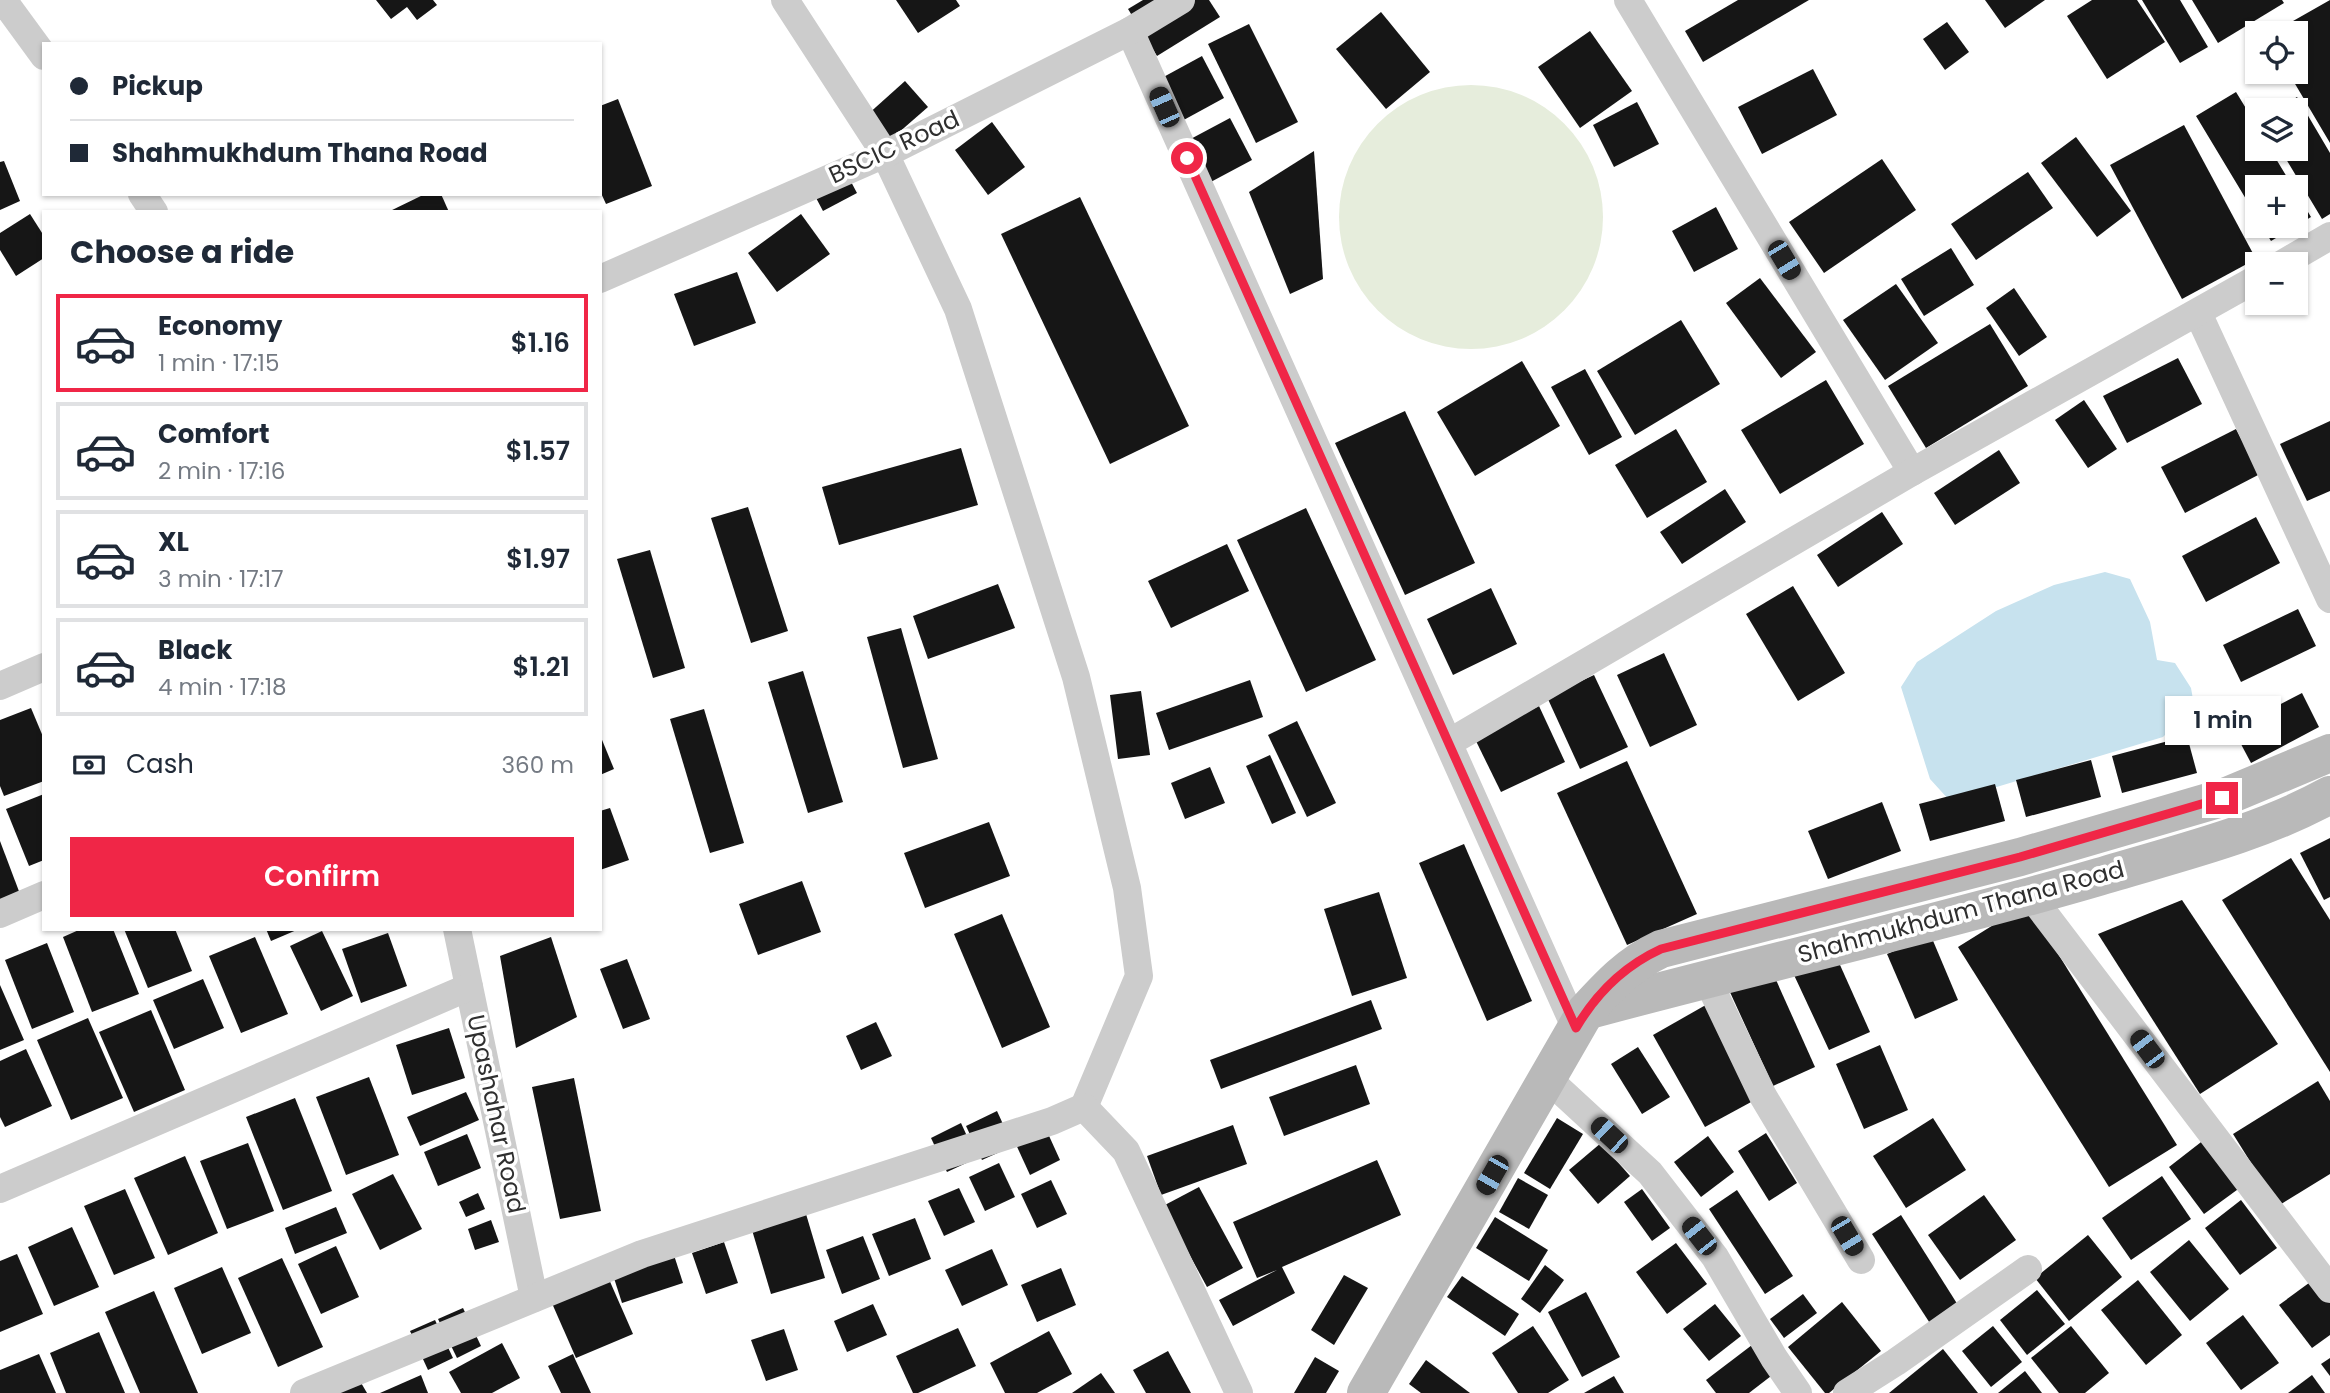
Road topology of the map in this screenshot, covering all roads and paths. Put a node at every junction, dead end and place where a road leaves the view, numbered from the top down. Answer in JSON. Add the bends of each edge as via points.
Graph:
{"nodes":[{"id":1,"x":3,"y":0,"type":"edge"},
{"id":2,"x":785,"y":0,"type":"edge"},
{"id":3,"x":1181,"y":0,"type":"edge"},
{"id":4,"x":1628,"y":0,"type":"edge"},
{"id":5,"x":1130,"y":31,"type":"junction"},
{"id":6,"x":42,"y":53,"type":"edge"},
{"id":7,"x":885,"y":154,"type":"junction"},
{"id":8,"x":2330,"y":236,"type":"edge"},
{"id":9,"x":2303,"y":252,"type":"edge"},
{"id":10,"x":602,"y":278,"type":"edge"},
{"id":11,"x":2245,"y":286,"type":"edge"},
{"id":12,"x":2198,"y":313,"type":"junction"},
{"id":13,"x":1912,"y":472,"type":"junction"},
{"id":14,"x":2330,"y":599,"type":"edge"},
{"id":15,"x":42,"y":668,"type":"edge"},
{"id":16,"x":0,"y":686,"type":"edge"},
{"id":17,"x":1450,"y":742,"type":"junction"},
{"id":18,"x":2330,"y":753,"type":"edge"},
{"id":19,"x":2330,"y":796,"type":"edge"},
{"id":20,"x":42,"y":896,"type":"edge"},
{"id":21,"x":2031,"y":896,"type":"junction"},
{"id":22,"x":0,"y":914,"type":"edge"},
{"id":23,"x":457,"y":931,"type":"edge"},
{"id":24,"x":1707,"y":979,"type":"junction"},
{"id":25,"x":469,"y":987,"type":"junction"},
{"id":26,"x":1581,"y":1020,"type":"junction"},
{"id":27,"x":1548,"y":1079,"type":"junction"},
{"id":28,"x":1084,"y":1107,"type":"junction"},
{"id":29,"x":0,"y":1189,"type":"edge"},
{"id":30,"x":1861,"y":1260,"type":"dead end"},
{"id":31,"x":2028,"y":1269,"type":"dead end"},
{"id":32,"x":2330,"y":1289,"type":"edge"},
{"id":33,"x":534,"y":1298,"type":"junction"},
{"id":34,"x":304,"y":1393,"type":"edge"},
{"id":35,"x":1239,"y":1393,"type":"edge"},
{"id":36,"x":1366,"y":1393,"type":"edge"},
{"id":37,"x":1798,"y":1393,"type":"edge"},
{"id":38,"x":1847,"y":1393,"type":"edge"}],
"edges":[{"from":1,"to":6,"type":"street"},
{"from":2,"to":7,"type":"street"},
{"from":3,"to":5,"type":"street","name":"BSCIC Road"},
{"from":4,"to":13,"type":"street"},
{"from":5,"to":7,"type":"street","name":"BSCIC Road"},
{"from":5,"to":17,"type":"street"},
{"from":7,"to":10,"type":"street","name":"BSCIC Road"},
{"from":7,"to":28,"type":"street","via":[[962,322],[1076,677],[1127,888],[1139,976]]},
{"from":8,"to":9,"type":"street"},
{"from":11,"to":12,"type":"street"},
{"from":12,"to":13,"type":"street"},
{"from":12,"to":14,"type":"street"},
{"from":13,"to":17,"type":"street"},
{"from":15,"to":16,"type":"street"},
{"from":17,"to":26,"type":"street"},
{"from":18,"to":26,"type":"main road","name":"Shahmukhdum Thana Road","via":[[2222,798],[2020,857],[1661,949],[1622,972]]},
{"from":19,"to":21,"type":"main road","name":"Shahmukhdum Thana Road","via":[[2236,836]]},
{"from":20,"to":22,"type":"street"},
{"from":21,"to":24,"type":"main road","name":"Shahmukhdum Thana Road"},
{"from":21,"to":32,"type":"street"},
{"from":23,"to":25,"type":"street","name":"Upashahar Road"},
{"from":24,"to":26,"type":"main road","name":"Shahmukhdum Thana Road"},
{"from":24,"to":30,"type":"street","via":[[1763,1096]]},
{"from":25,"to":29,"type":"street"},
{"from":25,"to":33,"type":"street","name":"Upashahar Road"},
{"from":26,"to":27,"type":"main road","name":"Shahmukhdum Thana Road"},
{"from":27,"to":36,"type":"main road","name":"Shahmukhdum Thana Road"},
{"from":27,"to":37,"type":"street","via":[[1650,1173],[1715,1256]]},
{"from":28,"to":33,"type":"street","via":[[642,1254]]},
{"from":28,"to":35,"type":"street","via":[[1126,1151]]},
{"from":31,"to":38,"type":"street"},
{"from":33,"to":34,"type":"street"}]}
